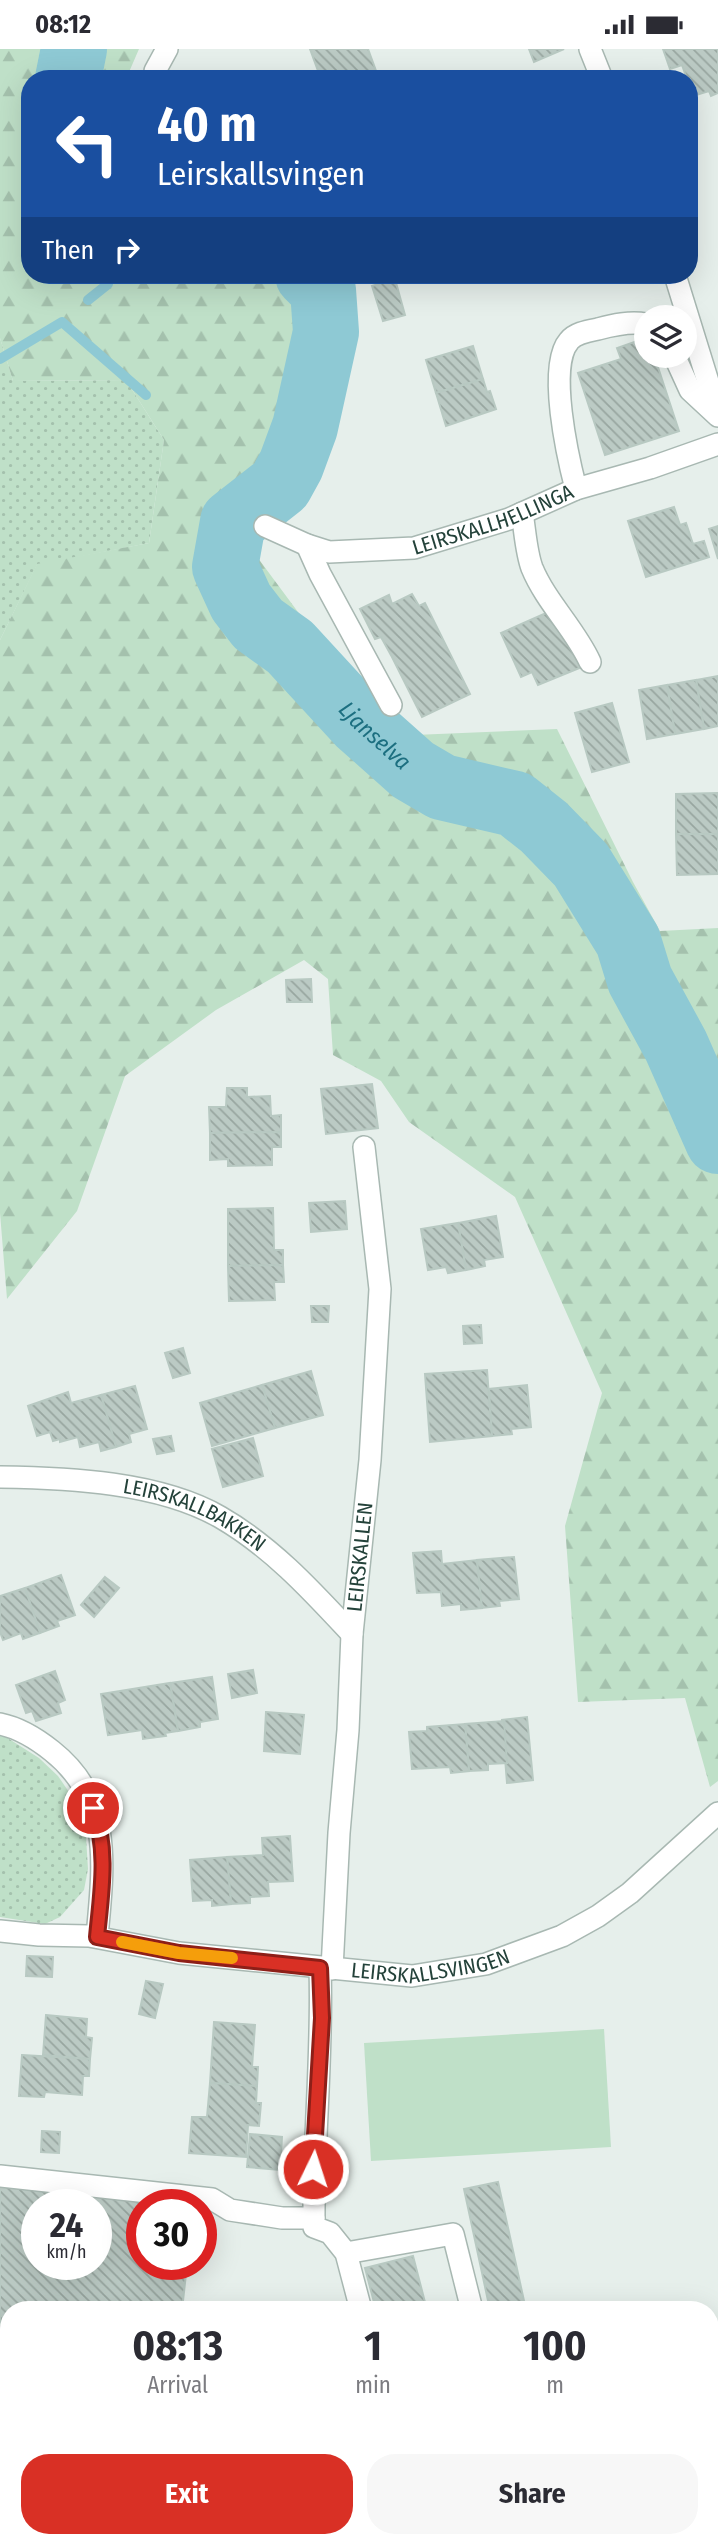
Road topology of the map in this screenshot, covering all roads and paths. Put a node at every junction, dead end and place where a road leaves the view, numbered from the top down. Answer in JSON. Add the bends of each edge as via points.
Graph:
{"nodes":[{"id":1,"x":167,"y":49,"type":"edge"},
{"id":2,"x":590,"y":49,"type":"edge"},
{"id":3,"x":156,"y":70,"type":"edge"},
{"id":4,"x":598,"y":70,"type":"edge"},
{"id":5,"x":678,"y":284,"type":"edge"},
{"id":6,"x":634,"y":322,"type":"edge"},
{"id":7,"x":680,"y":368,"type":"edge"},
{"id":8,"x":718,"y":415,"type":"edge"},
{"id":9,"x":718,"y":444,"type":"edge"},
{"id":10,"x":576,"y":489,"type":"junction"},
{"id":11,"x":522,"y":513,"type":"junction"},
{"id":12,"x":265,"y":526,"type":"dead end"},
{"id":13,"x":307,"y":545,"type":"junction"},
{"id":14,"x":590,"y":662,"type":"dead end"},
{"id":15,"x":391,"y":705,"type":"dead end"},
{"id":16,"x":364,"y":1147,"type":"dead end"},
{"id":17,"x":0,"y":1477,"type":"edge"},
{"id":18,"x":352,"y":1634,"type":"junction"},
{"id":19,"x":0,"y":1724,"type":"edge"},
{"id":20,"x":718,"y":1813,"type":"edge"},
{"id":21,"x":0,"y":1931,"type":"edge"},
{"id":22,"x":97,"y":1937,"type":"junction"},
{"id":23,"x":326,"y":1969,"type":"junction"},
{"id":24,"x":0,"y":2176,"type":"edge"},
{"id":25,"x":314,"y":2223,"type":"junction"},
{"id":26,"x":346,"y":2253,"type":"junction"},
{"id":27,"x":359,"y":2301,"type":"edge"},
{"id":28,"x":470,"y":2301,"type":"edge"}],
"edges":[{"from":1,"to":3,"type":"street"},
{"from":2,"to":4,"type":"street"},
{"from":5,"to":8,"type":"street"},
{"from":6,"to":10,"type":"street","via":[[582,333],[569,341],[559,362],[564,437]]},
{"from":7,"to":8,"type":"street","via":[[690,390]]},
{"from":9,"to":10,"type":"street","name":"LEIRSKALLHELLINGA"},
{"from":10,"to":11,"type":"street","name":"LEIRSKALLHELLINGA"},
{"from":11,"to":13,"type":"street","name":"LEIRSKALLHELLINGA","via":[[414,548],[329,552]]},
{"from":11,"to":14,"type":"street","via":[[532,569]]},
{"from":12,"to":13,"type":"street","name":"LEIRSKALLHELLINGA"},
{"from":13,"to":15,"type":"street"},
{"from":16,"to":18,"type":"street","name":"LEIRSKALLEN","via":[[380,1289],[370,1460]]},
{"from":17,"to":18,"type":"street","name":"LEIRSKALLBAKKEN","via":[[126,1487],[185,1500],[256,1541],[296,1574]]},
{"from":18,"to":23,"type":"street","name":"LEIRSKALLEN"},
{"from":19,"to":22,"type":"street","via":[[35,1737],[74,1771],[88,1794],[103,1849]]},
{"from":20,"to":23,"type":"street","name":"LEIRSKALLSVINGEN","via":[[630,1893],[562,1936],[486,1964],[411,1976]]},
{"from":21,"to":22,"type":"street","name":"LEIRSKALLSVINGEN"},
{"from":22,"to":23,"type":"street","name":"LEIRSKALLSVINGEN","via":[[179,1953]]},
{"from":23,"to":25,"type":"street","name":"LEIRSKALLEN","via":[[313,2169]]},
{"from":24,"to":25,"type":"street","via":[[212,2199],[230,2210]]},
{"from":25,"to":26,"type":"street","via":[[330,2233]]},
{"from":26,"to":27,"type":"street"},
{"from":26,"to":28,"type":"street","via":[[453,2234]]}]}
